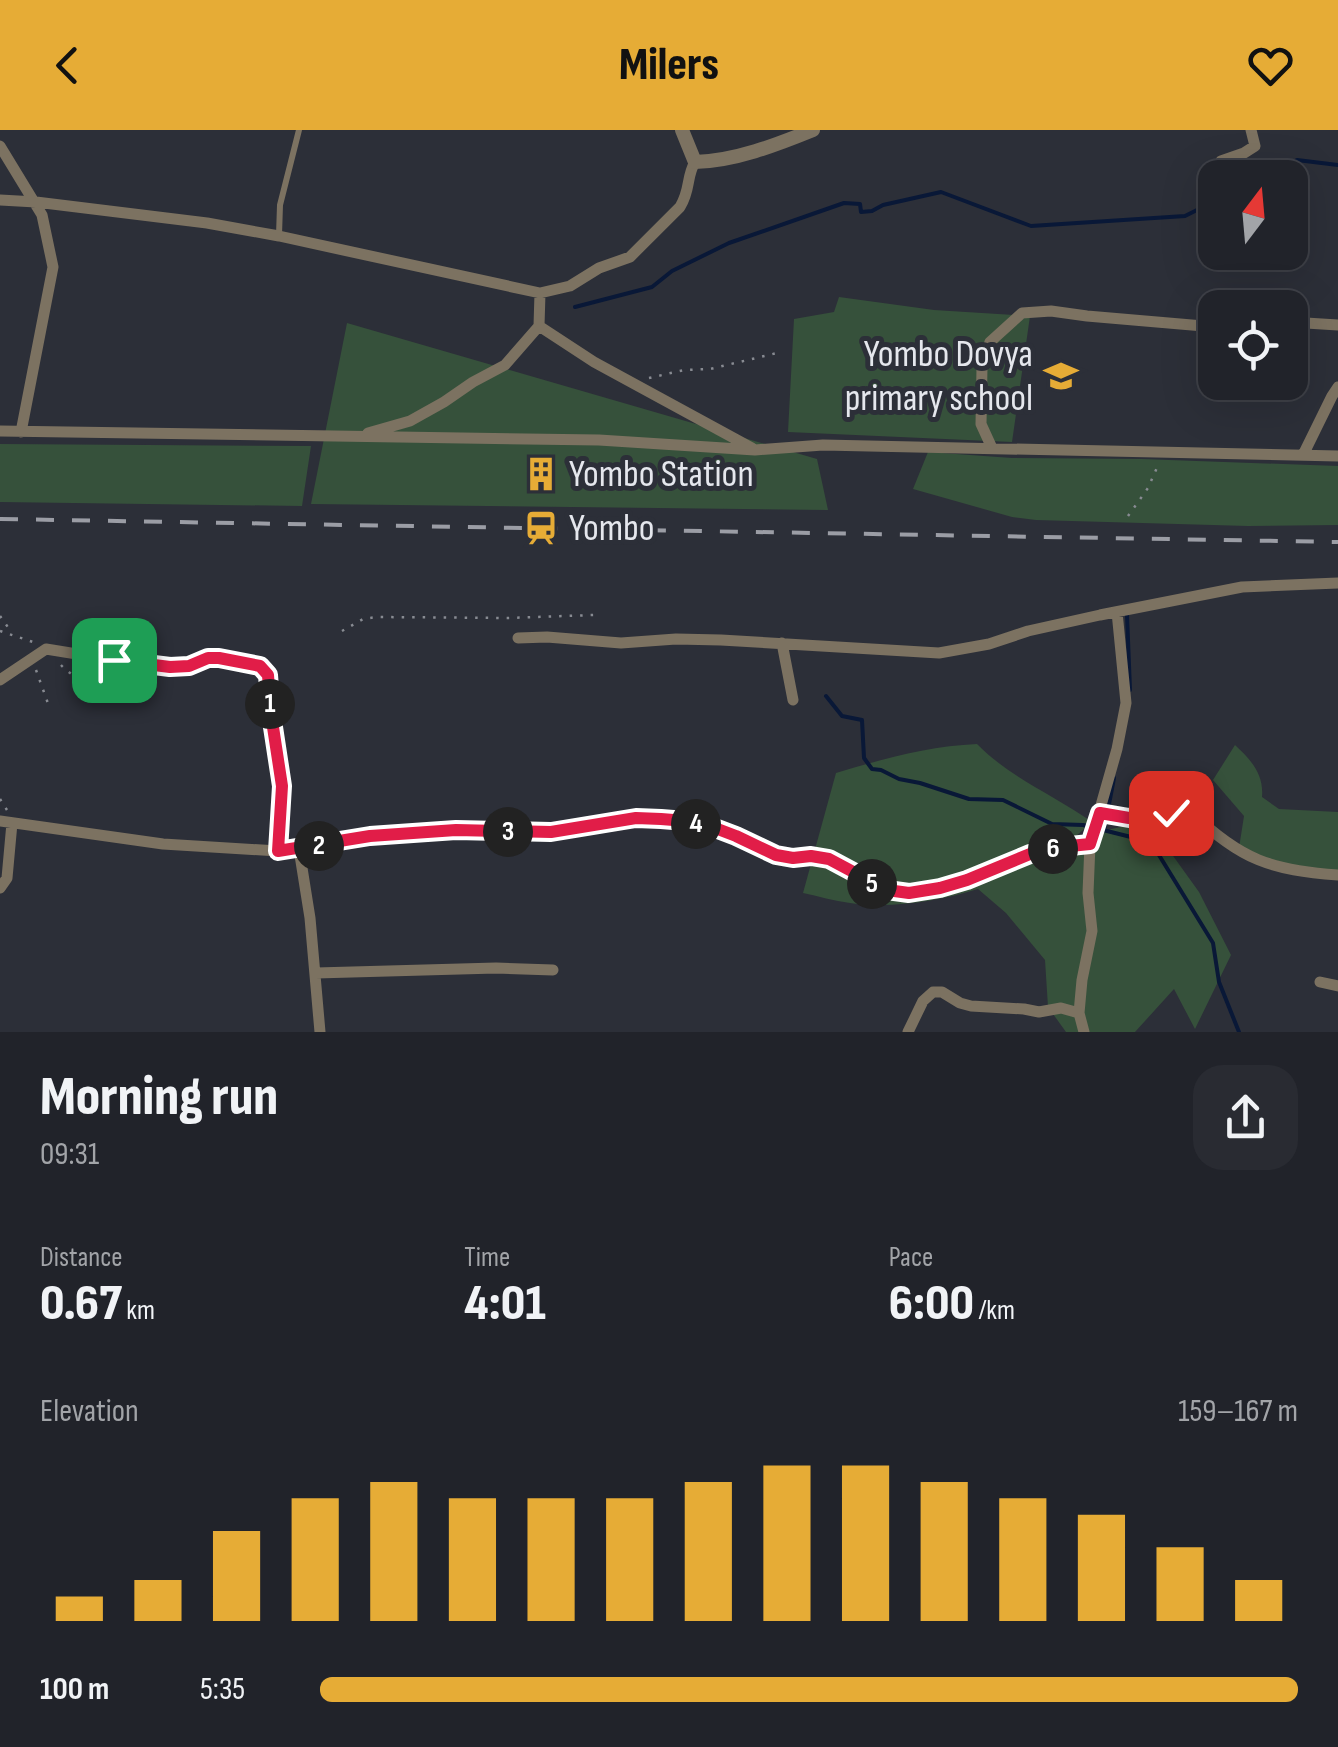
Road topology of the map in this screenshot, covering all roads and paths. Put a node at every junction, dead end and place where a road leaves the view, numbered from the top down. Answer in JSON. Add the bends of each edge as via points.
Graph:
{"nodes":[{"id":1,"x":299,"y":130,"type":"edge"},
{"id":2,"x":682,"y":130,"type":"edge"},
{"id":3,"x":813,"y":130,"type":"edge"},
{"id":4,"x":1251,"y":130,"type":"edge"},
{"id":5,"x":0,"y":146,"type":"edge"},
{"id":6,"x":1223,"y":160,"type":"edge"},
{"id":7,"x":695,"y":162,"type":"junction"},
{"id":8,"x":0,"y":200,"type":"edge"},
{"id":9,"x":36,"y":202,"type":"junction"},
{"id":10,"x":279,"y":236,"type":"junction"},
{"id":11,"x":540,"y":293,"type":"junction"},
{"id":12,"x":1308,"y":323,"type":"edge"},
{"id":13,"x":1198,"y":325,"type":"edge"},
{"id":14,"x":1338,"y":325,"type":"edge"},
{"id":15,"x":539,"y":326,"type":"junction"},
{"id":16,"x":776,"y":353,"type":"dead end"},
{"id":17,"x":633,"y":382,"type":"junction"},
{"id":18,"x":1338,"y":388,"type":"edge"},
{"id":19,"x":0,"y":432,"type":"edge"},
{"id":20,"x":21,"y":432,"type":"junction"},
{"id":21,"x":354,"y":436,"type":"junction"},
{"id":22,"x":992,"y":448,"type":"junction"},
{"id":23,"x":754,"y":450,"type":"junction"},
{"id":24,"x":1164,"y":452,"type":"junction"},
{"id":25,"x":1304,"y":456,"type":"junction"},
{"id":26,"x":1338,"y":456,"type":"edge"},
{"id":27,"x":1128,"y":516,"type":"dead end"},
{"id":28,"x":1338,"y":583,"type":"edge"},
{"id":29,"x":1117,"y":612,"type":"junction"},
{"id":30,"x":594,"y":615,"type":"dead end"},
{"id":31,"x":0,"y":616,"type":"edge"},
{"id":32,"x":0,"y":630,"type":"edge"},
{"id":33,"x":342,"y":631,"type":"dead end"},
{"id":34,"x":13,"y":635,"type":"junction"},
{"id":35,"x":518,"y":638,"type":"dead end"},
{"id":36,"x":782,"y":643,"type":"junction"},
{"id":37,"x":46,"y":649,"type":"junction"},
{"id":38,"x":32,"y":660,"type":"junction"},
{"id":39,"x":150,"y":666,"type":"junction"},
{"id":40,"x":0,"y":680,"type":"edge"},
{"id":41,"x":794,"y":700,"type":"dead end"},
{"id":42,"x":50,"y":709,"type":"dead end"},
{"id":43,"x":1100,"y":813,"type":"junction"},
{"id":44,"x":6,"y":822,"type":"edge"},
{"id":45,"x":1090,"y":844,"type":"junction"},
{"id":46,"x":298,"y":849,"type":"junction"},
{"id":47,"x":278,"y":851,"type":"junction"},
{"id":48,"x":1338,"y":875,"type":"edge"},
{"id":49,"x":0,"y":888,"type":"edge"},
{"id":50,"x":554,"y":970,"type":"dead end"},
{"id":51,"x":316,"y":973,"type":"junction"},
{"id":52,"x":1320,"y":982,"type":"dead end"},
{"id":53,"x":1338,"y":986,"type":"edge"},
{"id":54,"x":1080,"y":1013,"type":"junction"},
{"id":55,"x":320,"y":1032,"type":"edge"},
{"id":56,"x":908,"y":1032,"type":"edge"},
{"id":57,"x":1084,"y":1032,"type":"edge"}],
"edges":[{"from":1,"to":10,"type":"lane"},
{"from":2,"to":7,"type":"street"},
{"from":3,"to":7,"type":"street","via":[[770,147]]},
{"from":4,"to":6,"type":"street","via":[[1255,146]]},
{"from":5,"to":9,"type":"street"},
{"from":7,"to":11,"type":"street","via":[[680,207],[630,257]]},
{"from":8,"to":9,"type":"street"},
{"from":9,"to":10,"type":"street"},
{"from":9,"to":20,"type":"street","via":[[53,267]]},
{"from":10,"to":11,"type":"street"},
{"from":11,"to":15,"type":"street"},
{"from":12,"to":14,"type":"street"},
{"from":13,"to":22,"type":"street","via":[[1022,313],[990,342],[982,367],[981,424]]},
{"from":15,"to":17,"type":"street"},
{"from":15,"to":21,"type":"street","via":[[506,365],[444,402],[410,422]]},
{"from":16,"to":17,"type":"path"},
{"from":17,"to":23,"type":"street"},
{"from":18,"to":25,"type":"street"},
{"from":19,"to":20,"type":"street"},
{"from":20,"to":21,"type":"street"},
{"from":21,"to":23,"type":"street"},
{"from":22,"to":23,"type":"street"},
{"from":22,"to":24,"type":"street"},
{"from":24,"to":25,"type":"street"},
{"from":24,"to":27,"type":"path"},
{"from":25,"to":26,"type":"street"},
{"from":28,"to":29,"type":"street","via":[[1242,587]]},
{"from":29,"to":36,"type":"street","via":[[939,653]]},
{"from":29,"to":43,"type":"street","via":[[1125,719]]},
{"from":30,"to":33,"type":"path","via":[[377,617]]},
{"from":31,"to":34,"type":"path"},
{"from":32,"to":34,"type":"path"},
{"from":34,"to":37,"type":"path"},
{"from":35,"to":36,"type":"street"},
{"from":36,"to":41,"type":"street"},
{"from":37,"to":38,"type":"street"},
{"from":37,"to":39,"type":"street"},
{"from":37,"to":39,"type":"path","via":[[91,686],[134,684]]},
{"from":38,"to":40,"type":"street"},
{"from":38,"to":42,"type":"path"},
{"from":39,"to":47,"type":"street","via":[[219,658],[260,666],[268,675],[282,786]]},
{"from":43,"to":45,"type":"street"},
{"from":43,"to":48,"type":"street","via":[[1192,813],[1246,856]]},
{"from":44,"to":47,"type":"street","via":[[163,844]]},
{"from":44,"to":49,"type":"street","via":[[6,878]]},
{"from":45,"to":46,"type":"street","via":[[1030,854],[967,880],[909,893],[887,890],[829,859],[776,855],[715,828],[661,819],[551,832],[370,836]]},
{"from":45,"to":54,"type":"street","via":[[1092,932]]},
{"from":46,"to":47,"type":"street"},
{"from":46,"to":51,"type":"street"},
{"from":50,"to":51,"type":"street"},
{"from":51,"to":55,"type":"street"},
{"from":52,"to":53,"type":"street"},
{"from":54,"to":56,"type":"street","via":[[971,1006],[933,992]]},
{"from":54,"to":57,"type":"street"}]}
